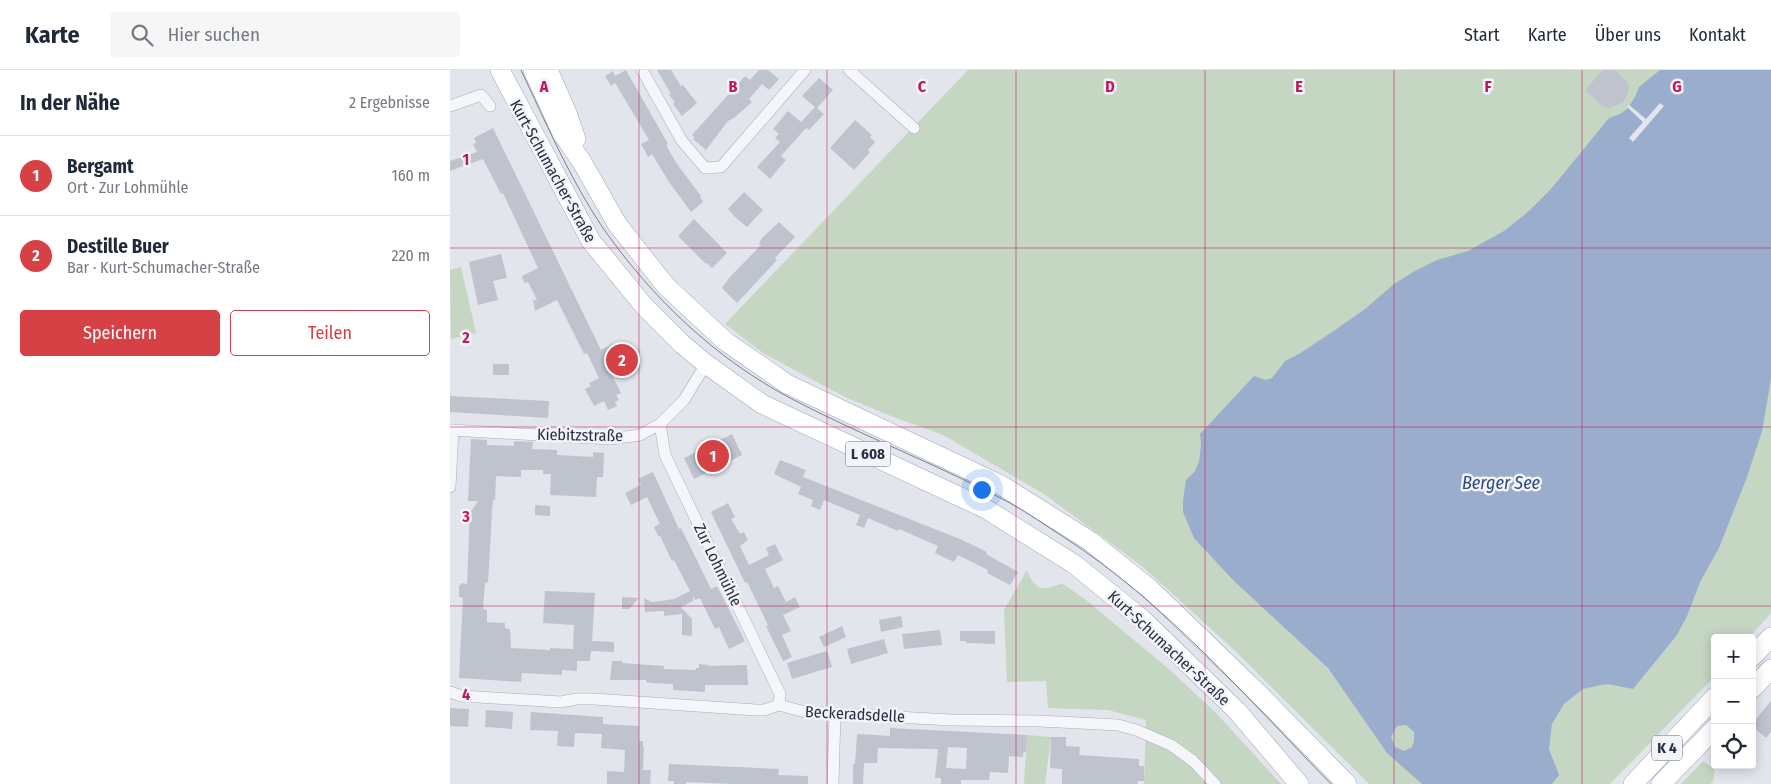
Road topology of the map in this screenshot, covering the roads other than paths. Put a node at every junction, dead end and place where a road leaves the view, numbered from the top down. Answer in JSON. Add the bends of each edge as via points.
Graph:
{"nodes":[{"id":1,"x":500,"y":70,"type":"edge"},
{"id":2,"x":533,"y":70,"type":"edge"},
{"id":3,"x":548,"y":70,"type":"edge"},
{"id":4,"x":642,"y":70,"type":"edge"},
{"id":5,"x":806,"y":70,"type":"edge"},
{"id":6,"x":849,"y":70,"type":"edge"},
{"id":7,"x":450,"y":106,"type":"edge"},
{"id":8,"x":490,"y":106,"type":"dead end"},
{"id":9,"x":914,"y":128,"type":"dead end"},
{"id":10,"x":582,"y":162,"type":"junction"},
{"id":11,"x":706,"y":364,"type":"junction"},
{"id":12,"x":660,"y":424,"type":"junction"},
{"id":13,"x":451,"y":430,"type":"edge"},
{"id":14,"x":450,"y":487,"type":"edge"},
{"id":15,"x":1771,"y":637,"type":"edge"},
{"id":16,"x":1756,"y":653,"type":"edge"},
{"id":17,"x":1771,"y":669,"type":"edge"},
{"id":18,"x":1756,"y":685,"type":"edge"},
{"id":19,"x":450,"y":692,"type":"edge"},
{"id":20,"x":1711,"y":701,"type":"edge"},
{"id":21,"x":778,"y":705,"type":"junction"},
{"id":22,"x":836,"y":712,"type":"junction"},
{"id":23,"x":1711,"y":732,"type":"edge"},
{"id":24,"x":833,"y":784,"type":"edge"},
{"id":25,"x":1215,"y":784,"type":"edge"},
{"id":26,"x":1299,"y":784,"type":"edge"},
{"id":27,"x":1348,"y":784,"type":"edge"},
{"id":28,"x":1633,"y":784,"type":"edge"},
{"id":29,"x":1661,"y":784,"type":"edge"}],
"edges":[{"from":1,"to":11,"type":"main road","name":"Kurt-Schumacher-Straße","number":"L 608","via":[[591,241],[644,306]]},
{"from":2,"to":10,"type":"main road","name":"Kurt-Schumacher-Straße","via":[[562,133]]},
{"from":3,"to":10,"type":"main road","name":"Kurt-Schumacher-Straße","number":"L 608","via":[[571,122]]},
{"from":4,"to":5,"type":"street","via":[[682,141],[705,168],[721,167]]},
{"from":6,"to":9,"type":"street"},
{"from":7,"to":8,"type":"street","via":[[481,95]]},
{"from":10,"to":27,"type":"main road","name":"Kurt-Schumacher-Straße","number":"L 608","via":[[617,224],[666,286],[725,342],[787,384],[1001,485],[1090,541],[1150,589]]},
{"from":11,"to":12,"type":"street","name":"Kiebitzstraße","via":[[684,400]]},
{"from":11,"to":26,"type":"main road","name":"Kurt-Schumacher-Straße","number":"L 608","via":[[762,404],[986,509],[1074,564],[1142,619],[1236,711]]},
{"from":12,"to":13,"type":"street","name":"Kiebitzstraße","via":[[640,435],[610,439]]},
{"from":12,"to":21,"type":"street","name":"Zur Lohmühle","via":[[665,456],[780,694]]},
{"from":13,"to":14,"type":"street"},
{"from":15,"to":16,"type":"main road"},
{"from":17,"to":18,"type":"main road"},
{"from":19,"to":21,"type":"street","name":"Beckeradsdelle","via":[[460,696],[561,702],[594,699],[756,710]]},
{"from":20,"to":28,"type":"main road","number":"K 4"},
{"from":21,"to":22,"type":"street","name":"Beckeradsdelle","via":[[806,712]]},
{"from":22,"to":24,"type":"street"},
{"from":22,"to":25,"type":"street","name":"Beckeradsdelle","via":[[951,720],[1118,725],[1171,745],[1193,760]]},
{"from":23,"to":29,"type":"main road","number":"K 4"}]}
